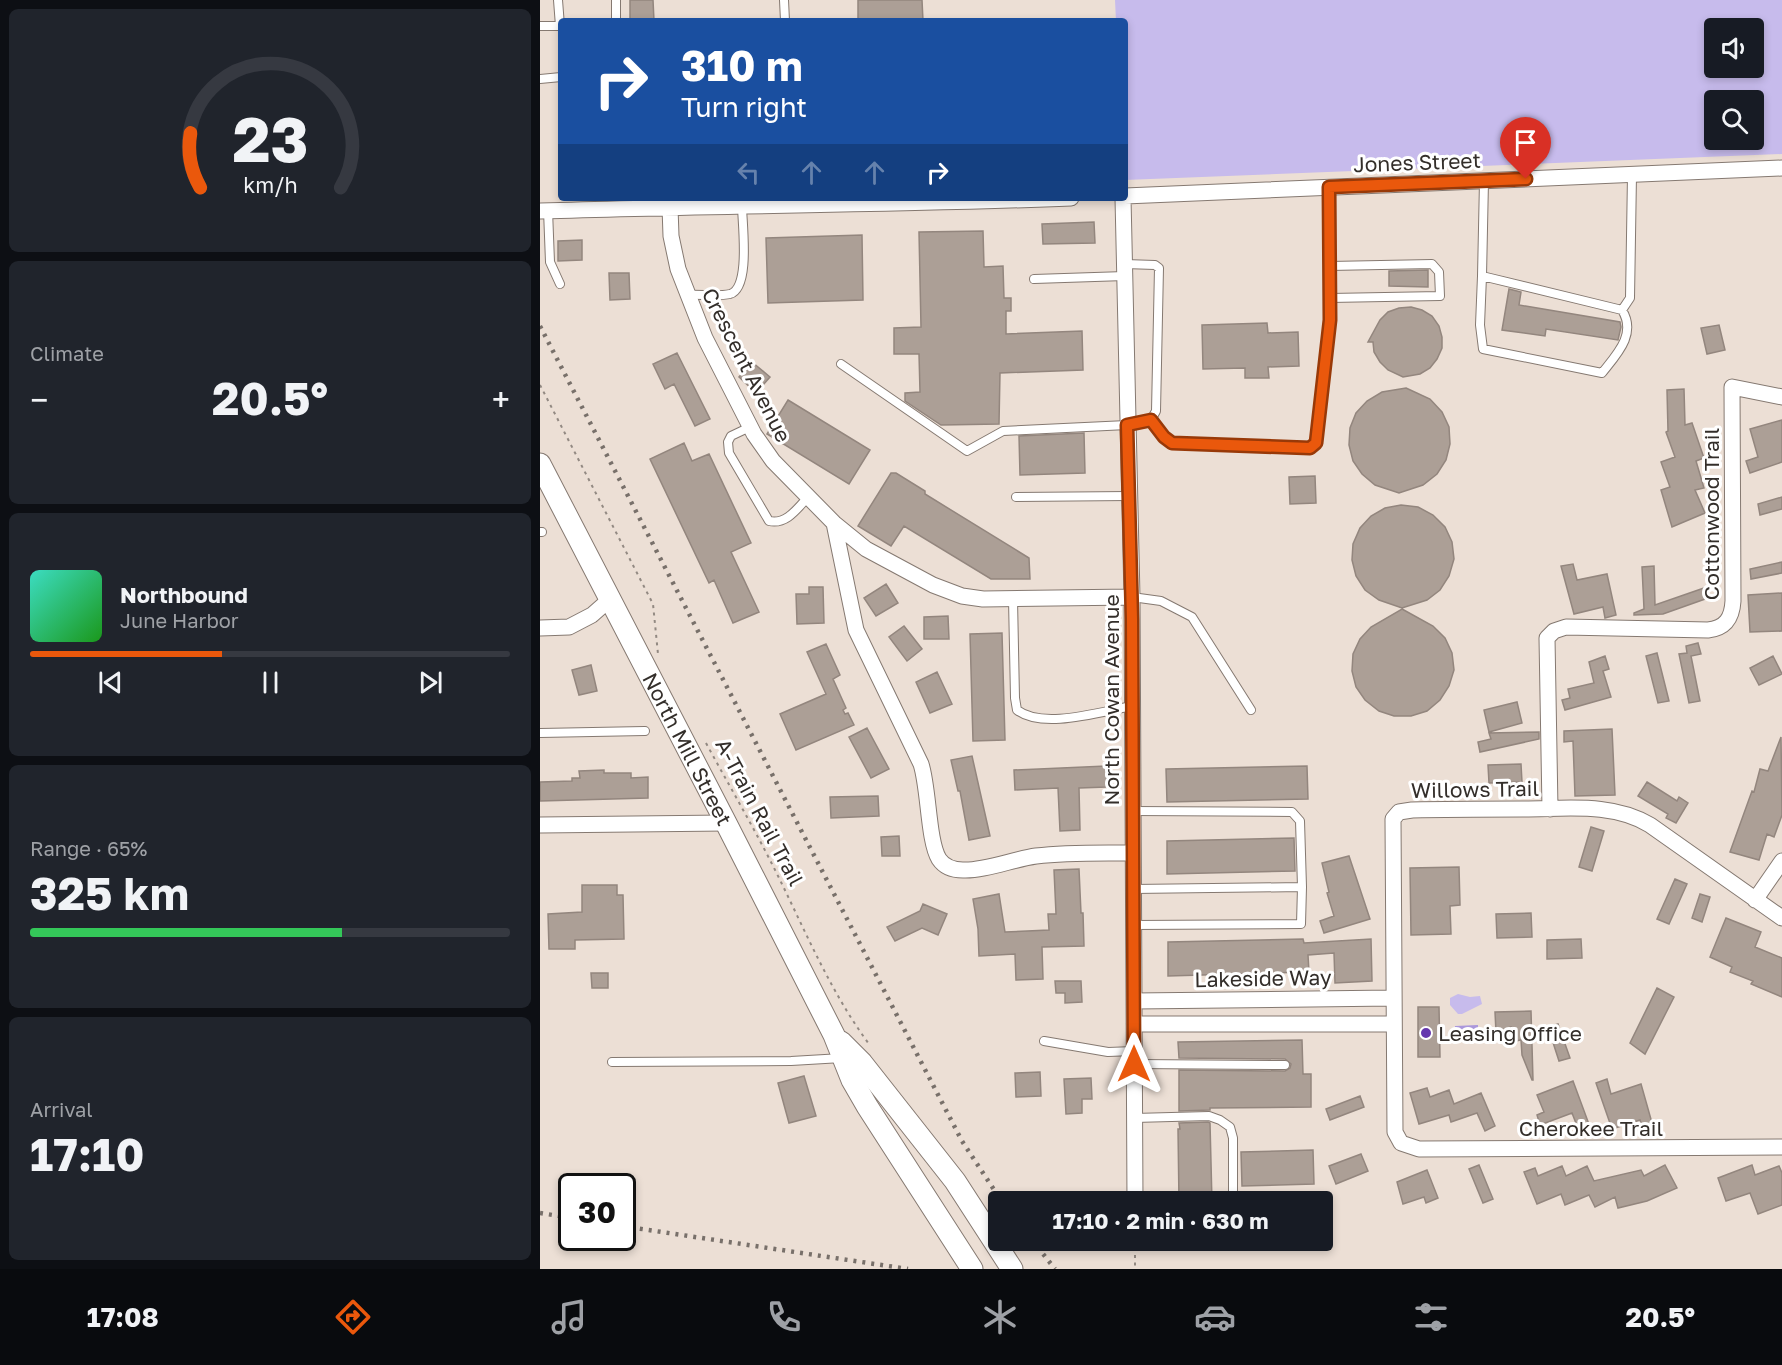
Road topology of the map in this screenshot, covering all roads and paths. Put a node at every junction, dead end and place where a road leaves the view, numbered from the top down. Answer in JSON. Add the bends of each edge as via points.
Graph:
{"nodes":[{"id":1,"x":558,"y":0,"type":"edge"},
{"id":2,"x":616,"y":0,"type":"edge"},
{"id":3,"x":784,"y":0,"type":"edge"},
{"id":4,"x":559,"y":18,"type":"edge"},
{"id":5,"x":616,"y":18,"type":"edge"},
{"id":6,"x":785,"y":18,"type":"edge"},
{"id":7,"x":540,"y":26,"type":"edge"},
{"id":8,"x":558,"y":26,"type":"edge"},
{"id":9,"x":558,"y":77,"type":"edge"},
{"id":10,"x":540,"y":78,"type":"edge"},
{"id":11,"x":1782,"y":168,"type":"edge"},
{"id":12,"x":1632,"y":175,"type":"junction"},
{"id":13,"x":1484,"y":181,"type":"junction"},
{"id":14,"x":1329,"y":187,"type":"junction"},
{"id":15,"x":1128,"y":197,"type":"edge"},
{"id":16,"x":792,"y":201,"type":"edge"},
{"id":17,"x":879,"y":201,"type":"edge"},
{"id":18,"x":1124,"y":201,"type":"edge"},
{"id":19,"x":676,"y":204,"type":"edge"},
{"id":20,"x":742,"y":205,"type":"junction"},
{"id":21,"x":544,"y":210,"type":"edge"},
{"id":22,"x":1330,"y":266,"type":"junction"},
{"id":23,"x":1125,"y":270,"type":"junction"},
{"id":24,"x":1482,"y":276,"type":"junction"},
{"id":25,"x":1034,"y":279,"type":"dead end"},
{"id":26,"x":560,"y":284,"type":"dead end"},
{"id":27,"x":687,"y":295,"type":"junction"},
{"id":28,"x":1330,"y":298,"type":"junction"},
{"id":29,"x":1622,"y":310,"type":"junction"},
{"id":30,"x":841,"y":364,"type":"dead end"},
{"id":31,"x":540,"y":386,"type":"edge"},
{"id":32,"x":1782,"y":397,"type":"edge"},
{"id":33,"x":1151,"y":420,"type":"junction"},
{"id":34,"x":1127,"y":425,"type":"junction"},
{"id":35,"x":750,"y":427,"type":"junction"},
{"id":36,"x":540,"y":464,"type":"edge"},
{"id":37,"x":1129,"y":496,"type":"junction"},
{"id":38,"x":807,"y":497,"type":"junction"},
{"id":39,"x":1016,"y":497,"type":"dead end"},
{"id":40,"x":834,"y":523,"type":"junction"},
{"id":41,"x":1132,"y":597,"type":"junction"},
{"id":42,"x":1013,"y":599,"type":"junction"},
{"id":43,"x":609,"y":600,"type":"junction"},
{"id":44,"x":540,"y":628,"type":"edge"},
{"id":45,"x":660,"y":660,"type":"dead end"},
{"id":46,"x":1133,"y":706,"type":"junction"},
{"id":47,"x":1251,"y":710,"type":"dead end"},
{"id":48,"x":645,"y":731,"type":"dead end"},
{"id":49,"x":540,"y":733,"type":"edge"},
{"id":50,"x":701,"y":734,"type":"dead end"},
{"id":51,"x":1550,"y":809,"type":"junction"},
{"id":52,"x":1133,"y":811,"type":"junction"},
{"id":53,"x":726,"y":823,"type":"junction"},
{"id":54,"x":540,"y":825,"type":"edge"},
{"id":55,"x":1133,"y":853,"type":"junction"},
{"id":56,"x":1782,"y":861,"type":"edge"},
{"id":57,"x":1302,"y":887,"type":"junction"},
{"id":58,"x":1133,"y":889,"type":"junction"},
{"id":59,"x":1755,"y":900,"type":"junction"},
{"id":60,"x":1782,"y":918,"type":"edge"},
{"id":61,"x":1133,"y":925,"type":"junction"},
{"id":62,"x":1393,"y":998,"type":"junction"},
{"id":63,"x":1134,"y":1001,"type":"junction"},
{"id":64,"x":1134,"y":1024,"type":"junction"},
{"id":65,"x":1394,"y":1024,"type":"junction"},
{"id":66,"x":834,"y":1035,"type":"junction"},
{"id":67,"x":1044,"y":1041,"type":"dead end"},
{"id":68,"x":869,"y":1045,"type":"dead end"},
{"id":69,"x":843,"y":1058,"type":"junction"},
{"id":70,"x":1134,"y":1058,"type":"junction"},
{"id":71,"x":612,"y":1062,"type":"dead end"},
{"id":72,"x":1285,"y":1065,"type":"dead end"},
{"id":73,"x":1134,"y":1118,"type":"junction"},
{"id":74,"x":1401,"y":1143,"type":"joint"},
{"id":75,"x":1782,"y":1147,"type":"edge"},
{"id":76,"x":1135,"y":1191,"type":"edge"},
{"id":77,"x":1233,"y":1191,"type":"edge"},
{"id":78,"x":1135,"y":1251,"type":"edge"},
{"id":79,"x":972,"y":1269,"type":"edge"},
{"id":80,"x":1012,"y":1269,"type":"edge"},
{"id":81,"x":1135,"y":1269,"type":"edge"}],
"edges":[{"from":1,"to":4,"type":"lane"},
{"from":2,"to":5,"type":"lane"},
{"from":3,"to":6,"type":"lane"},
{"from":7,"to":8,"type":"lane"},
{"from":9,"to":10,"type":"lane"},
{"from":11,"to":12,"type":"street","name":"Jones Street"},
{"from":12,"to":13,"type":"street","name":"Jones Street"},
{"from":12,"to":29,"type":"lane","via":[[1630,298]]},
{"from":13,"to":14,"type":"street","name":"Jones Street"},
{"from":13,"to":24,"type":"lane"},
{"from":14,"to":15,"type":"street","name":"Jones Street"},
{"from":14,"to":22,"type":"lane"},
{"from":16,"to":17,"type":"street"},
{"from":16,"to":20,"type":"street"},
{"from":18,"to":23,"type":"street","name":"North Cowan Avenue"},
{"from":19,"to":20,"type":"street"},
{"from":19,"to":21,"type":"street"},
{"from":19,"to":27,"type":"street","name":"Crescent Avenue","via":[[672,246]]},
{"from":20,"to":27,"type":"lane","via":[[743,274],[738,289],[731,294]]},
{"from":21,"to":26,"type":"lane","via":[[550,262]]},
{"from":22,"to":28,"type":"lane"},
{"from":22,"to":28,"type":"lane","via":[[1432,264],[1439,272],[1440,296]]},
{"from":23,"to":25,"type":"lane"},
{"from":23,"to":33,"type":"lane","via":[[1155,265],[1159,268],[1156,411]]},
{"from":23,"to":34,"type":"street","name":"North Cowan Avenue"},
{"from":24,"to":29,"type":"lane"},
{"from":24,"to":29,"type":"lane","via":[[1483,349],[1602,373],[1626,341],[1628,319]]},
{"from":27,"to":35,"type":"street","name":"Crescent Avenue"},
{"from":28,"to":33,"type":"lane","via":[[1316,443],[1310,448],[1172,443]]},
{"from":30,"to":34,"type":"lane","via":[[968,451],[1003,431]]},
{"from":31,"to":45,"type":"path","via":[[653,604]]},
{"from":32,"to":51,"type":"street","name":"Cottonwood Trail","via":[[1732,387],[1733,601],[1731,616],[1725,624],[1708,630],[1566,627],[1547,638]]},
{"from":33,"to":34,"type":"lane"},
{"from":34,"to":37,"type":"street","name":"North Cowan Avenue"},
{"from":35,"to":38,"type":"street","name":"Crescent Avenue","via":[[773,461]]},
{"from":35,"to":38,"type":"lane","via":[[731,436],[729,453],[769,521],[783,520]]},
{"from":36,"to":43,"type":"main road","name":"North Mill Street"},
{"from":37,"to":39,"type":"lane"},
{"from":37,"to":41,"type":"street","name":"North Cowan Avenue"},
{"from":38,"to":40,"type":"street","name":"Crescent Avenue"},
{"from":40,"to":42,"type":"street","name":"Crescent Avenue","via":[[866,549],[933,585],[974,598]]},
{"from":40,"to":55,"type":"street","via":[[856,630],[921,764],[939,859],[951,869],[969,870],[1037,856]]},
{"from":41,"to":42,"type":"street","name":"Crescent Avenue"},
{"from":41,"to":46,"type":"street","name":"North Cowan Avenue"},
{"from":41,"to":47,"type":"lane","via":[[1161,601],[1192,616]]},
{"from":42,"to":46,"type":"lane","via":[[1017,710],[1026,717],[1052,720]]},
{"from":43,"to":44,"type":"street","via":[[569,627]]},
{"from":43,"to":53,"type":"main road","name":"North Mill Street"},
{"from":46,"to":52,"type":"street","name":"North Cowan Avenue"},
{"from":48,"to":49,"type":"lane"},
{"from":50,"to":68,"type":"path","name":"A-Train Rail Trail","via":[[832,984]]},
{"from":51,"to":59,"type":"street","name":"Willows Trail","via":[[1599,808],[1640,819]]},
{"from":51,"to":62,"type":"street","name":"Willows Trail","via":[[1412,810],[1396,815],[1392,824]]},
{"from":52,"to":55,"type":"street","name":"North Cowan Avenue"},
{"from":52,"to":57,"type":"lane","via":[[1292,812],[1300,821]]},
{"from":53,"to":54,"type":"street"},
{"from":53,"to":66,"type":"main road","name":"North Mill Street"},
{"from":55,"to":58,"type":"street","name":"North Cowan Avenue"},
{"from":56,"to":59,"type":"street"},
{"from":57,"to":58,"type":"lane"},
{"from":57,"to":61,"type":"lane","via":[[1301,924]]},
{"from":58,"to":61,"type":"street","name":"North Cowan Avenue"},
{"from":59,"to":60,"type":"street","name":"Willows Trail"},
{"from":61,"to":63,"type":"street","name":"North Cowan Avenue"},
{"from":62,"to":63,"type":"street","name":"Lakeside Way"},
{"from":62,"to":65,"type":"street","name":"Willows Trail"},
{"from":63,"to":64,"type":"street","name":"North Cowan Avenue"},
{"from":64,"to":65,"type":"street"},
{"from":64,"to":70,"type":"street","name":"North Cowan Avenue"},
{"from":65,"to":74,"type":"street","name":"Willows Trail","via":[[1395,1132]]},
{"from":66,"to":69,"type":"main road","name":"North Mill Street"},
{"from":66,"to":80,"type":"main road","name":"North Mill Street","via":[[862,1064],[955,1181]]},
{"from":67,"to":70,"type":"lane"},
{"from":69,"to":71,"type":"lane"},
{"from":69,"to":79,"type":"main road","name":"North Mill Street","via":[[867,1106]]},
{"from":70,"to":72,"type":"lane"},
{"from":70,"to":73,"type":"street","name":"North Cowan Avenue"},
{"from":73,"to":76,"type":"street","name":"North Cowan Avenue"},
{"from":73,"to":77,"type":"lane","via":[[1209,1116],[1230,1127]]},
{"from":74,"to":75,"type":"street","name":"Cherokee Trail","via":[[1419,1149]]},
{"from":78,"to":81,"type":"path"}]}
